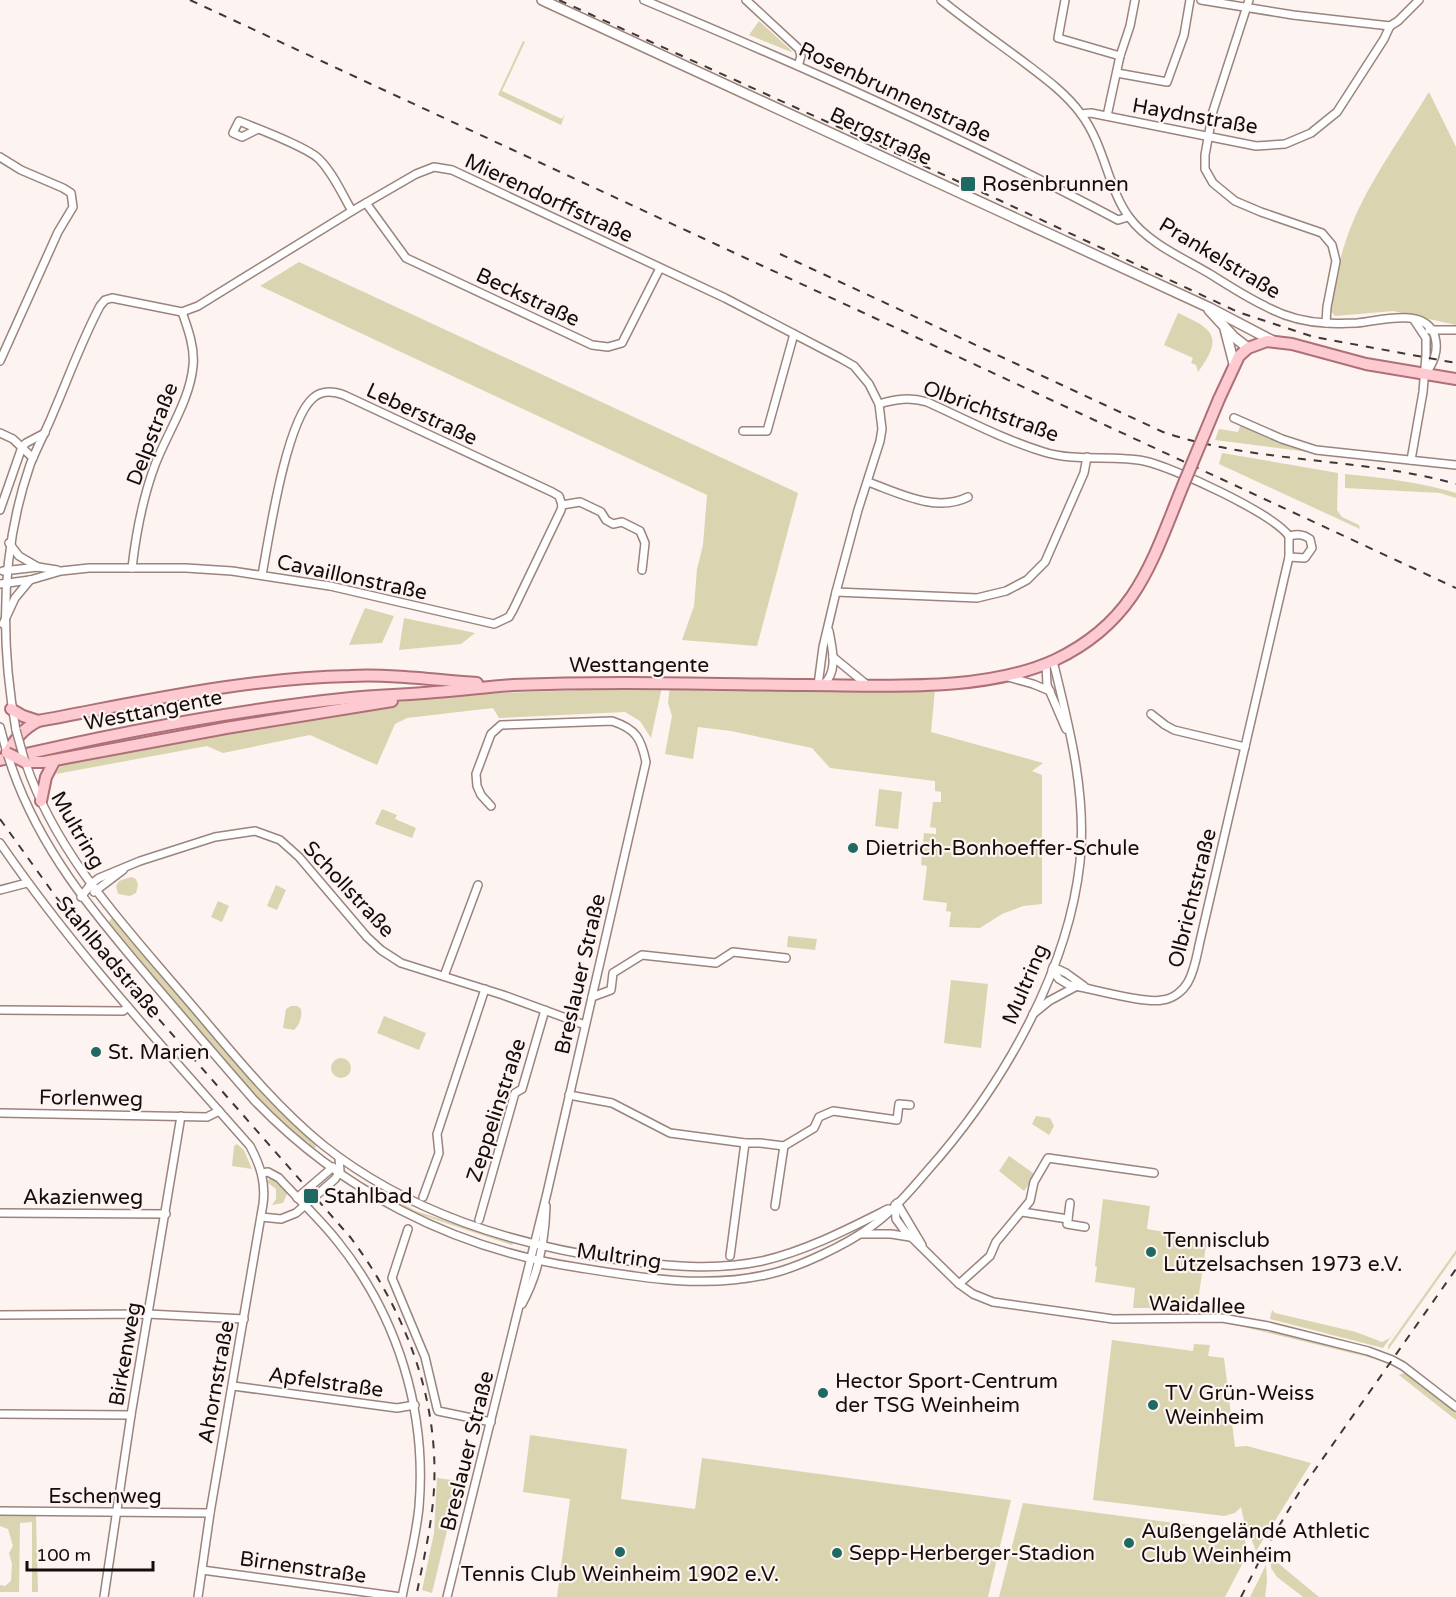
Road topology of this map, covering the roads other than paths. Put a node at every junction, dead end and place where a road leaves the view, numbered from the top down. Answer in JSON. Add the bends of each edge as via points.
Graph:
{"nodes":[{"id":1,"x":542,"y":0,"type":"edge"},
{"id":2,"x":644,"y":0,"type":"edge"},
{"id":3,"x":746,"y":0,"type":"edge"},
{"id":4,"x":941,"y":0,"type":"edge"},
{"id":5,"x":1065,"y":0,"type":"edge"},
{"id":6,"x":1134,"y":0,"type":"edge"},
{"id":7,"x":1190,"y":0,"type":"edge"},
{"id":8,"x":1201,"y":0,"type":"edge"},
{"id":9,"x":1249,"y":0,"type":"edge"},
{"id":10,"x":1419,"y":0,"type":"edge"},
{"id":11,"x":1246,"y":8,"type":"junction"},
{"id":12,"x":1390,"y":26,"type":"junction"},
{"id":13,"x":1120,"y":56,"type":"junction"},
{"id":14,"x":798,"y":66,"type":"junction"},
{"id":15,"x":1117,"y":73,"type":"junction"},
{"id":16,"x":1081,"y":114,"type":"junction"},
{"id":17,"x":1107,"y":116,"type":"junction"},
{"id":18,"x":258,"y":129,"type":"dead end"},
{"id":19,"x":1208,"y":137,"type":"junction"},
{"id":20,"x":0,"y":157,"type":"edge"},
{"id":21,"x":366,"y":203,"type":"junction"},
{"id":22,"x":352,"y":211,"type":"junction"},
{"id":23,"x":1128,"y":217,"type":"junction"},
{"id":24,"x":660,"y":268,"type":"junction"},
{"id":25,"x":1205,"y":306,"type":"junction"},
{"id":26,"x":182,"y":312,"type":"junction"},
{"id":27,"x":1234,"y":321,"type":"junction"},
{"id":28,"x":1326,"y":323,"type":"junction"},
{"id":29,"x":1224,"y":327,"type":"junction"},
{"id":30,"x":1456,"y":330,"type":"edge"},
{"id":31,"x":1428,"y":331,"type":"junction"},
{"id":32,"x":794,"y":334,"type":"junction"},
{"id":33,"x":1273,"y":341,"type":"junction"},
{"id":34,"x":1248,"y":348,"type":"junction"},
{"id":35,"x":0,"y":361,"type":"edge"},
{"id":36,"x":1234,"y":364,"type":"junction"},
{"id":37,"x":1425,"y":375,"type":"junction"},
{"id":38,"x":1456,"y":379,"type":"edge"},
{"id":39,"x":879,"y":405,"type":"junction"},
{"id":40,"x":1234,"y":418,"type":"dead end"},
{"id":41,"x":743,"y":431,"type":"dead end"},
{"id":42,"x":0,"y":433,"type":"edge"},
{"id":43,"x":45,"y":433,"type":"junction"},
{"id":44,"x":22,"y":447,"type":"junction"},
{"id":45,"x":1087,"y":457,"type":"junction"},
{"id":46,"x":33,"y":458,"type":"junction"},
{"id":47,"x":1411,"y":460,"type":"junction"},
{"id":48,"x":1456,"y":465,"type":"edge"},
{"id":49,"x":868,"y":482,"type":"junction"},
{"id":50,"x":968,"y":497,"type":"dead end"},
{"id":51,"x":562,"y":505,"type":"junction"},
{"id":52,"x":0,"y":510,"type":"edge"},
{"id":53,"x":1289,"y":536,"type":"junction"},
{"id":54,"x":9,"y":543,"type":"junction"},
{"id":55,"x":1289,"y":557,"type":"junction"},
{"id":56,"x":38,"y":567,"type":"junction"},
{"id":57,"x":132,"y":568,"type":"junction"},
{"id":58,"x":642,"y":570,"type":"dead end"},
{"id":59,"x":2,"y":571,"type":"edge"},
{"id":60,"x":61,"y":571,"type":"junction"},
{"id":61,"x":262,"y":575,"type":"junction"},
{"id":62,"x":30,"y":580,"type":"junction"},
{"id":63,"x":2,"y":584,"type":"edge"},
{"id":64,"x":836,"y":592,"type":"junction"},
{"id":65,"x":828,"y":626,"type":"junction"},
{"id":66,"x":2,"y":627,"type":"junction"},
{"id":67,"x":833,"y":657,"type":"junction"},
{"id":68,"x":1050,"y":662,"type":"junction"},
{"id":69,"x":1005,"y":676,"type":"junction"},
{"id":70,"x":821,"y":685,"type":"junction"},
{"id":71,"x":511,"y":686,"type":"junction"},
{"id":72,"x":868,"y":686,"type":"junction"},
{"id":73,"x":1050,"y":691,"type":"junction"},
{"id":74,"x":435,"y":692,"type":"junction"},
{"id":75,"x":11,"y":709,"type":"junction"},
{"id":76,"x":1151,"y":714,"type":"dead end"},
{"id":77,"x":38,"y":721,"type":"junction"},
{"id":78,"x":1,"y":730,"type":"edge"},
{"id":79,"x":20,"y":732,"type":"junction"},
{"id":80,"x":1069,"y":737,"type":"junction"},
{"id":81,"x":1245,"y":747,"type":"junction"},
{"id":82,"x":4,"y":757,"type":"edge"},
{"id":83,"x":55,"y":760,"type":"junction"},
{"id":84,"x":28,"y":763,"type":"junction"},
{"id":85,"x":41,"y":801,"type":"junction"},
{"id":86,"x":490,"y":806,"type":"dead end"},
{"id":87,"x":0,"y":843,"type":"edge"},
{"id":88,"x":128,"y":867,"type":"junction"},
{"id":89,"x":27,"y":883,"type":"junction"},
{"id":90,"x":91,"y":884,"type":"junction"},
{"id":91,"x":478,"y":885,"type":"dead end"},
{"id":92,"x":0,"y":890,"type":"edge"},
{"id":93,"x":96,"y":891,"type":"junction"},
{"id":94,"x":81,"y":897,"type":"junction"},
{"id":95,"x":786,"y":958,"type":"dead end"},
{"id":96,"x":1052,"y":968,"type":"junction"},
{"id":97,"x":444,"y":976,"type":"junction"},
{"id":98,"x":1081,"y":986,"type":"junction"},
{"id":99,"x":485,"y":989,"type":"junction"},
{"id":100,"x":592,"y":997,"type":"junction"},
{"id":101,"x":128,"y":1007,"type":"junction"},
{"id":102,"x":0,"y":1010,"type":"edge"},
{"id":103,"x":545,"y":1010,"type":"junction"},
{"id":104,"x":1032,"y":1016,"type":"junction"},
{"id":105,"x":585,"y":1025,"type":"junction"},
{"id":106,"x":569,"y":1095,"type":"junction"},
{"id":107,"x":910,"y":1105,"type":"dead end"},
{"id":108,"x":219,"y":1111,"type":"junction"},
{"id":109,"x":0,"y":1113,"type":"edge"},
{"id":110,"x":181,"y":1116,"type":"junction"},
{"id":111,"x":745,"y":1143,"type":"junction"},
{"id":112,"x":784,"y":1146,"type":"junction"},
{"id":113,"x":339,"y":1157,"type":"junction"},
{"id":114,"x":330,"y":1168,"type":"junction"},
{"id":115,"x":340,"y":1170,"type":"junction"},
{"id":116,"x":362,"y":1172,"type":"junction"},
{"id":117,"x":262,"y":1173,"type":"junction"},
{"id":118,"x":1154,"y":1173,"type":"dead end"},
{"id":119,"x":547,"y":1193,"type":"junction"},
{"id":120,"x":423,"y":1197,"type":"dead end"},
{"id":121,"x":297,"y":1198,"type":"junction"},
{"id":122,"x":1070,"y":1203,"type":"dead end"},
{"id":123,"x":896,"y":1204,"type":"junction"},
{"id":124,"x":304,"y":1205,"type":"junction"},
{"id":125,"x":775,"y":1206,"type":"dead end"},
{"id":126,"x":1022,"y":1212,"type":"junction"},
{"id":127,"x":0,"y":1213,"type":"edge"},
{"id":128,"x":166,"y":1214,"type":"junction"},
{"id":129,"x":261,"y":1217,"type":"junction"},
{"id":130,"x":1068,"y":1219,"type":"junction"},
{"id":131,"x":478,"y":1220,"type":"dead end"},
{"id":132,"x":1085,"y":1227,"type":"dead end"},
{"id":133,"x":408,"y":1229,"type":"dead end"},
{"id":134,"x":861,"y":1234,"type":"junction"},
{"id":135,"x":911,"y":1238,"type":"junction"},
{"id":136,"x":534,"y":1244,"type":"junction"},
{"id":137,"x":543,"y":1246,"type":"junction"},
{"id":138,"x":923,"y":1248,"type":"junction"},
{"id":139,"x":730,"y":1256,"type":"dead end"},
{"id":140,"x":530,"y":1258,"type":"junction"},
{"id":141,"x":540,"y":1261,"type":"junction"},
{"id":142,"x":959,"y":1284,"type":"junction"},
{"id":143,"x":518,"y":1312,"type":"junction"},
{"id":144,"x":148,"y":1314,"type":"junction"},
{"id":145,"x":0,"y":1316,"type":"edge"},
{"id":146,"x":244,"y":1319,"type":"junction"},
{"id":147,"x":233,"y":1386,"type":"junction"},
{"id":148,"x":415,"y":1405,"type":"junction"},
{"id":149,"x":1456,"y":1407,"type":"edge"},
{"id":150,"x":0,"y":1414,"type":"edge"},
{"id":151,"x":131,"y":1415,"type":"junction"},
{"id":152,"x":491,"y":1422,"type":"junction"},
{"id":153,"x":0,"y":1511,"type":"edge"},
{"id":154,"x":116,"y":1512,"type":"junction"},
{"id":155,"x":210,"y":1513,"type":"junction"},
{"id":156,"x":202,"y":1570,"type":"junction"},
{"id":157,"x":104,"y":1597,"type":"edge"},
{"id":158,"x":198,"y":1597,"type":"edge"},
{"id":159,"x":401,"y":1597,"type":"edge"},
{"id":160,"x":447,"y":1597,"type":"edge"}],
"edges":[{"from":1,"to":25,"type":"main road","name":"Bergstraße"},
{"from":2,"to":14,"type":"street","name":"Rosenbrunnenstraße"},
{"from":3,"to":14,"type":"street","via":[[800,49]]},
{"from":4,"to":16,"type":"street","name":"Prankelstraße","via":[[1059,89]]},
{"from":5,"to":13,"type":"street","via":[[1058,38]]},
{"from":6,"to":13,"type":"street"},
{"from":7,"to":15,"type":"street","via":[[1184,35],[1167,82]]},
{"from":8,"to":11,"type":"street"},
{"from":9,"to":11,"type":"street"},
{"from":10,"to":12,"type":"street","name":"Haydnstraße"},
{"from":11,"to":12,"type":"street"},
{"from":11,"to":19,"type":"street"},
{"from":12,"to":19,"type":"street","name":"Haydnstraße","via":[[1337,112],[1311,133],[1285,144],[1256,146]]},
{"from":13,"to":15,"type":"street"},
{"from":14,"to":23,"type":"street","name":"Rosenbrunnenstraße","via":[[1028,172],[1118,220]]},
{"from":15,"to":17,"type":"street"},
{"from":16,"to":17,"type":"street","name":"Haydnstraße"},
{"from":16,"to":23,"type":"street","name":"Prankelstraße","via":[[1101,150]]},
{"from":17,"to":19,"type":"street","name":"Haydnstraße"},
{"from":18,"to":22,"type":"street","via":[[320,160]]},
{"from":19,"to":28,"type":"street","via":[[1205,169],[1213,183],[1235,201],[1322,232],[1332,245],[1336,261]]},
{"from":20,"to":35,"type":"street","via":[[71,193],[73,207]]},
{"from":21,"to":22,"type":"street","name":"Mierendorffstraße"},
{"from":21,"to":24,"type":"street","name":"Mierendorffstraße","via":[[416,174],[434,168],[452,170]]},
{"from":21,"to":24,"type":"street","name":"Beckstraße","via":[[406,258],[592,345],[608,347],[622,343]]},
{"from":22,"to":26,"type":"street","name":"Mierendorffstraße","via":[[242,280]]},
{"from":23,"to":28,"type":"street","name":"Prankelstraße","via":[[1165,247],[1266,307],[1302,320]]},
{"from":24,"to":32,"type":"street","name":"Mierendorffstraße"},
{"from":25,"to":27,"type":"main road","name":"Bergstraße"},
{"from":25,"to":29,"type":"main road","name":"Bergstraße"},
{"from":26,"to":43,"type":"street","name":"Multring","via":[[105,300]]},
{"from":26,"to":57,"type":"street","name":"Delpstraße","via":[[192,348],[190,382],[149,483]]},
{"from":27,"to":33,"type":"main road","name":"Bergstraße"},
{"from":27,"to":34,"type":"main road"},
{"from":28,"to":31,"type":"street","name":"Prankelstraße","via":[[1414,319]]},
{"from":29,"to":34,"type":"main road","name":"Bergstraße"},
{"from":29,"to":36,"type":"main road"},
{"from":30,"to":31,"type":"street"},
{"from":31,"to":37,"type":"street"},
{"from":32,"to":39,"type":"street","name":"Mierendorffstraße","via":[[854,366]]},
{"from":32,"to":41,"type":"street","via":[[767,431]]},
{"from":33,"to":34,"type":"main road"},
{"from":33,"to":37,"type":"main road"},
{"from":34,"to":36,"type":"main road"},
{"from":36,"to":68,"type":"main road","name":"Westtangente","bridge":true,"via":[[1152,561],[1130,601],[1085,644]]},
{"from":37,"to":38,"type":"main road"},
{"from":37,"to":47,"type":"street"},
{"from":39,"to":45,"type":"street","name":"Olbrichtstraße","via":[[916,399],[1045,452]]},
{"from":39,"to":49,"type":"street","name":"Mierendorffstraße","via":[[882,429]]},
{"from":40,"to":47,"type":"street","via":[[1316,450]]},
{"from":42,"to":44,"type":"street"},
{"from":43,"to":44,"type":"street"},
{"from":43,"to":46,"type":"street","name":"Multring"},
{"from":44,"to":46,"type":"street"},
{"from":44,"to":52,"type":"street"},
{"from":45,"to":53,"type":"street","name":"Olbrichtstraße","via":[[1143,461],[1166,467],[1246,506],[1280,526]]},
{"from":45,"to":64,"type":"street","via":[[1084,473],[1045,562],[1027,580],[1006,591],[978,598]]},
{"from":46,"to":54,"type":"street","name":"Multring"},
{"from":47,"to":48,"type":"street"},
{"from":49,"to":50,"type":"street","via":[[922,501],[954,502]]},
{"from":49,"to":64,"type":"street","name":"Mierendorffstraße"},
{"from":51,"to":58,"type":"street","via":[[580,502],[601,512],[613,524],[622,522],[640,531],[645,543]]},
{"from":51,"to":61,"type":"street","name":"Cavaillonstraße","via":[[509,617],[494,624],[330,586]]},
{"from":51,"to":61,"type":"street","name":"Leberstraße","via":[[559,496],[552,492],[344,395],[321,393],[303,411],[293,436]]},
{"from":53,"to":55,"type":"street","name":"Olbrichtstraße"},
{"from":53,"to":55,"type":"street","name":"Olbrichtstraße","via":[[1305,536],[1312,548],[1305,558]]},
{"from":54,"to":56,"type":"street","name":"Cavaillonstraße","via":[[19,556]]},
{"from":54,"to":59,"type":"street","name":"Multring"},
{"from":55,"to":81,"type":"street","name":"Olbrichtstraße"},
{"from":56,"to":59,"type":"street","name":"Cavaillonstraße"},
{"from":56,"to":60,"type":"street","name":"Cavaillonstraße"},
{"from":57,"to":60,"type":"street","name":"Cavaillonstraße"},
{"from":57,"to":61,"type":"street","name":"Cavaillonstraße"},
{"from":59,"to":63,"type":"street","name":"Multring"},
{"from":60,"to":62,"type":"street","name":"Cavaillonstraße"},
{"from":62,"to":63,"type":"street","name":"Cavaillonstraße"},
{"from":62,"to":66,"type":"street","via":[[15,598]]},
{"from":63,"to":66,"type":"street","name":"Multring"},
{"from":64,"to":65,"type":"street","name":"Mierendorffstraße"},
{"from":65,"to":67,"type":"street","name":"Mierendorffstraße"},
{"from":65,"to":70,"type":"street","name":"Mierendorffstraße"},
{"from":66,"to":75,"type":"street","name":"Multring"},
{"from":67,"to":70,"type":"street","name":"Mierendorffstraße","via":[[832,676]]},
{"from":67,"to":72,"type":"street"},
{"from":68,"to":69,"type":"main road","name":"Westtangente"},
{"from":68,"to":73,"type":"street","name":"Multring","via":[[1046,677]]},
{"from":68,"to":80,"type":"street","name":"Multring"},
{"from":69,"to":72,"type":"main road","name":"Westtangente"},
{"from":69,"to":73,"type":"street"},
{"from":70,"to":71,"type":"main road","name":"Westtangente"},
{"from":70,"to":72,"type":"main road","name":"Westtangente"},
{"from":71,"to":74,"type":"main road","name":"Westtangente"},
{"from":71,"to":77,"type":"main road","via":[[349,676],[255,683]]},
{"from":73,"to":80,"type":"street","name":"Multring"},
{"from":74,"to":82,"type":"main road","name":"Westtangente","via":[[259,710]]},
{"from":74,"to":83,"type":"main road"},
{"from":75,"to":77,"type":"main road"},
{"from":75,"to":79,"type":"street","name":"Multring"},
{"from":76,"to":81,"type":"street","via":[[1174,730]]},
{"from":77,"to":79,"type":"main road"},
{"from":78,"to":82,"type":"street","name":"Multring"},
{"from":79,"to":82,"type":"main road","bridge":true},
{"from":79,"to":84,"type":"street","name":"Multring","bridge":true},
{"from":80,"to":96,"type":"street","name":"Multring","via":[[1078,773],[1080,862],[1071,914]]},
{"from":81,"to":98,"type":"street","name":"Olbrichtstraße","via":[[1200,941],[1185,988],[1161,1001]]},
{"from":82,"to":84,"type":"main road","bridge":true},
{"from":82,"to":94,"type":"street","name":"Multring","bridge":true,"via":[[41,836]]},
{"from":83,"to":84,"type":"main road"},
{"from":83,"to":85,"type":"main road","via":[[46,777]]},
{"from":84,"to":85,"type":"street","name":"Multring"},
{"from":85,"to":90,"type":"street","name":"Multring"},
{"from":86,"to":100,"type":"street","name":"Breslauer Straße","via":[[477,786],[476,774],[491,734],[501,725],[612,721],[635,733],[643,745],[646,762]]},
{"from":87,"to":89,"type":"street","name":"Stahlbadstraße"},
{"from":88,"to":90,"type":"street","name":"Schollstraße"},
{"from":88,"to":93,"type":"street","name":"Schollstraße"},
{"from":88,"to":97,"type":"street","name":"Schollstraße","via":[[215,837],[255,831],[280,840],[299,857],[381,950],[401,963]]},
{"from":89,"to":92,"type":"street"},
{"from":89,"to":101,"type":"street","name":"Stahlbadstraße"},
{"from":90,"to":93,"type":"street","name":"Multring"},
{"from":90,"to":94,"type":"street","name":"Schollstraße"},
{"from":91,"to":97,"type":"street"},
{"from":93,"to":94,"type":"street","name":"Schollstraße"},
{"from":93,"to":113,"type":"street","name":"Multring","via":[[265,1091]]},
{"from":94,"to":114,"type":"street","name":"Multring","via":[[254,1100]]},
{"from":95,"to":100,"type":"street","via":[[734,952],[716,963],[642,955],[614,972],[611,990]]},
{"from":96,"to":98,"type":"street","name":"Olbrichtstraße"},
{"from":96,"to":104,"type":"street","name":"Multring"},
{"from":97,"to":99,"type":"street","name":"Schollstraße"},
{"from":98,"to":104,"type":"street","via":[[1049,1001]]},
{"from":99,"to":103,"type":"street","name":"Schollstraße"},
{"from":99,"to":120,"type":"street","via":[[437,1134],[439,1153]]},
{"from":100,"to":105,"type":"street","name":"Breslauer Straße"},
{"from":101,"to":102,"type":"street","via":[[123,1011]]},
{"from":101,"to":108,"type":"street","name":"Stahlbadstraße"},
{"from":103,"to":105,"type":"street","name":"Schollstraße"},
{"from":103,"to":131,"type":"street","name":"Zeppelinstraße","via":[[522,1089],[515,1093]]},
{"from":104,"to":123,"type":"street","name":"Multring","via":[[1001,1075],[955,1140]]},
{"from":105,"to":106,"type":"street","name":"Breslauer Straße"},
{"from":106,"to":111,"type":"street","via":[[612,1103],[670,1133]]},
{"from":106,"to":119,"type":"street","name":"Breslauer Straße"},
{"from":107,"to":112,"type":"street","via":[[899,1104],[897,1120],[832,1111],[819,1117],[814,1128]]},
{"from":108,"to":110,"type":"street","name":"Forlenweg","via":[[207,1117]]},
{"from":108,"to":117,"type":"street","name":"Stahlbadstraße","via":[[250,1146]]},
{"from":109,"to":110,"type":"street","name":"Forlenweg"},
{"from":110,"to":128,"type":"street","name":"Birkenweg"},
{"from":111,"to":112,"type":"street"},
{"from":111,"to":139,"type":"street"},
{"from":112,"to":125,"type":"street"},
{"from":113,"to":115,"type":"street"},
{"from":113,"to":116,"type":"street","name":"Multring"},
{"from":114,"to":115,"type":"street","name":"Multring"},
{"from":114,"to":121,"type":"street"},
{"from":115,"to":116,"type":"street","name":"Multring"},
{"from":115,"to":124,"type":"street","via":[[329,1185]]},
{"from":115,"to":140,"type":"street","name":"Multring","via":[[413,1217],[455,1235]]},
{"from":116,"to":136,"type":"street","name":"Multring","via":[[437,1213]]},
{"from":117,"to":121,"type":"street","via":[[275,1174]]},
{"from":117,"to":129,"type":"street","name":"Ahornstraße","via":[[265,1194]]},
{"from":118,"to":126,"type":"street","via":[[1048,1158]]},
{"from":119,"to":136,"type":"street","name":"Breslauer Straße"},
{"from":119,"to":137,"type":"street","name":"Breslauer Straße"},
{"from":121,"to":124,"type":"street"},
{"from":122,"to":130,"type":"street"},
{"from":123,"to":134,"type":"street","name":"Multring"},
{"from":123,"to":135,"type":"street","name":"Waidallee","via":[[896,1219]]},
{"from":123,"to":137,"type":"street","name":"Multring","via":[[810,1245],[763,1260],[731,1265],[688,1267]]},
{"from":123,"to":138,"type":"street","name":"Waidallee"},
{"from":124,"to":129,"type":"street","via":[[281,1220]]},
{"from":124,"to":148,"type":"street","via":[[338,1242],[385,1316],[403,1360]]},
{"from":126,"to":130,"type":"street"},
{"from":126,"to":142,"type":"street","via":[[996,1242],[990,1256]]},
{"from":127,"to":128,"type":"street","name":"Akazienweg"},
{"from":128,"to":144,"type":"street","name":"Birkenweg"},
{"from":129,"to":146,"type":"street","name":"Ahornstraße"},
{"from":130,"to":132,"type":"street","via":[[1067,1224]]},
{"from":133,"to":152,"type":"street","via":[[392,1278],[425,1358],[438,1411]]},
{"from":134,"to":135,"type":"street"},
{"from":134,"to":141,"type":"street","name":"Multring","via":[[819,1256],[767,1275],[720,1281],[609,1273]]},
{"from":135,"to":138,"type":"street","name":"Waidallee"},
{"from":136,"to":137,"type":"street","name":"Multring"},
{"from":136,"to":140,"type":"street","name":"Breslauer Straße"},
{"from":137,"to":141,"type":"street","name":"Breslauer Straße"},
{"from":138,"to":142,"type":"street","name":"Waidallee"},
{"from":140,"to":141,"type":"street","name":"Multring"},
{"from":140,"to":143,"type":"street","name":"Breslauer Straße"},
{"from":141,"to":143,"type":"street","name":"Breslauer Straße"},
{"from":142,"to":149,"type":"street","name":"Waidallee","via":[[993,1302],[1068,1314],[1113,1319],[1222,1318],[1300,1334],[1392,1360]]},
{"from":143,"to":152,"type":"street","name":"Breslauer Straße"},
{"from":144,"to":145,"type":"street"},
{"from":144,"to":146,"type":"street"},
{"from":144,"to":151,"type":"street","name":"Birkenweg"},
{"from":146,"to":147,"type":"street","name":"Ahornstraße"},
{"from":147,"to":148,"type":"street","name":"Apfelstraße","via":[[397,1408]]},
{"from":147,"to":155,"type":"street","name":"Ahornstraße"},
{"from":148,"to":159,"type":"street","via":[[419,1507]]},
{"from":150,"to":151,"type":"street"},
{"from":151,"to":154,"type":"street","name":"Birkenweg"},
{"from":152,"to":160,"type":"street","name":"Breslauer Straße"},
{"from":153,"to":154,"type":"street","name":"Eschenweg"},
{"from":154,"to":155,"type":"street","name":"Eschenweg"},
{"from":154,"to":157,"type":"street","name":"Birkenweg"},
{"from":155,"to":156,"type":"street","name":"Ahornstraße"},
{"from":156,"to":158,"type":"street","name":"Ahornstraße"},
{"from":156,"to":159,"type":"street","name":"Birnenstraße"}]}
